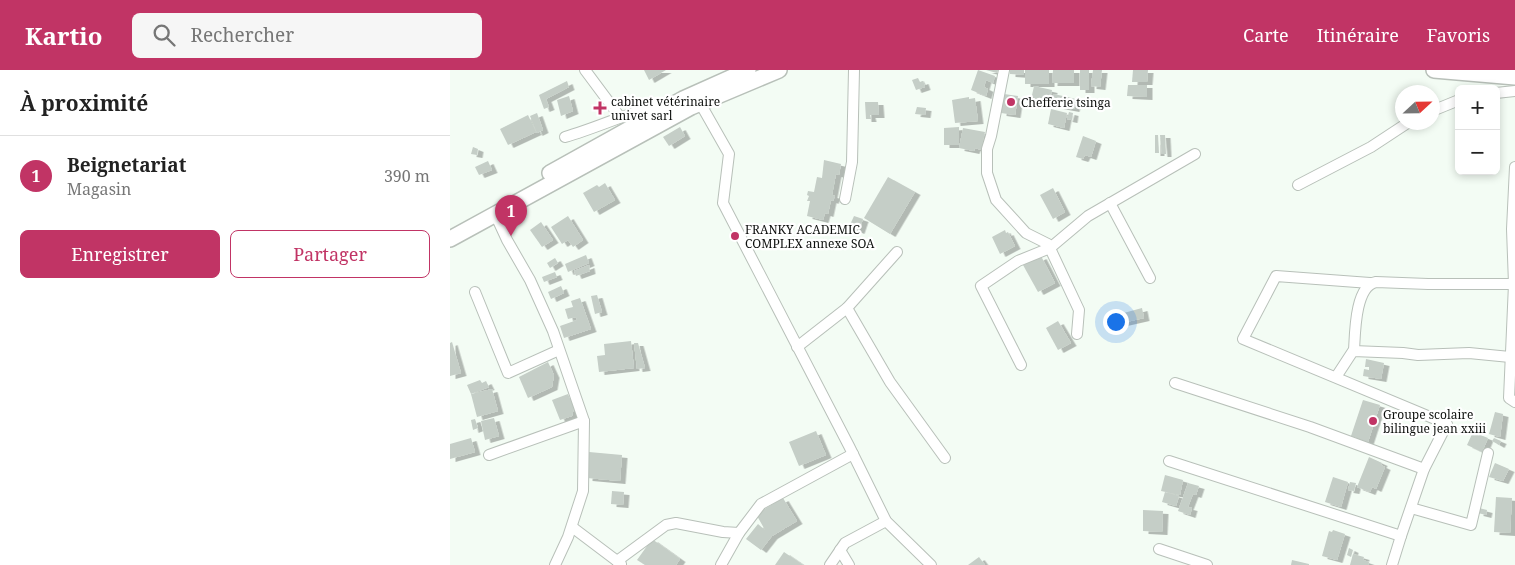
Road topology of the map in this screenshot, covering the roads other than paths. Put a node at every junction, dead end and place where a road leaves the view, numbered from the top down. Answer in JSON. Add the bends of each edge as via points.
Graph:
{"nodes":[{"id":1,"x":585,"y":70,"type":"edge"},
{"id":2,"x":748,"y":70,"type":"edge"},
{"id":3,"x":779,"y":70,"type":"edge"},
{"id":4,"x":854,"y":70,"type":"edge"},
{"id":5,"x":1004,"y":70,"type":"edge"},
{"id":6,"x":1434,"y":70,"type":"edge"},
{"id":7,"x":1515,"y":77,"type":"edge"},
{"id":8,"x":1515,"y":91,"type":"edge"},
{"id":9,"x":1500,"y":93,"type":"edge"},
{"id":10,"x":683,"y":99,"type":"junction"},
{"id":11,"x":1455,"y":102,"type":"edge"},
{"id":12,"x":700,"y":103,"type":"junction"},
{"id":13,"x":1440,"y":108,"type":"edge"},
{"id":14,"x":620,"y":117,"type":"junction"},
{"id":15,"x":1398,"y":130,"type":"edge"},
{"id":16,"x":565,"y":137,"type":"dead end"},
{"id":17,"x":1196,"y":154,"type":"dead end"},
{"id":18,"x":1515,"y":167,"type":"edge"},
{"id":19,"x":1298,"y":185,"type":"dead end"},
{"id":20,"x":845,"y":199,"type":"dead end"},
{"id":21,"x":1110,"y":203,"type":"junction"},
{"id":22,"x":495,"y":214,"type":"junction"},
{"id":23,"x":450,"y":228,"type":"edge"},
{"id":24,"x":1514,"y":229,"type":"edge"},
{"id":25,"x":450,"y":239,"type":"edge"},
{"id":26,"x":1050,"y":248,"type":"junction"},
{"id":27,"x":897,"y":252,"type":"dead end"},
{"id":28,"x":1150,"y":278,"type":"dead end"},
{"id":29,"x":1370,"y":283,"type":"junction"},
{"id":30,"x":1514,"y":284,"type":"junction"},
{"id":31,"x":475,"y":292,"type":"dead end"},
{"id":32,"x":847,"y":308,"type":"junction"},
{"id":33,"x":1514,"y":312,"type":"edge"},
{"id":34,"x":1077,"y":334,"type":"dead end"},
{"id":35,"x":797,"y":347,"type":"junction"},
{"id":36,"x":559,"y":350,"type":"junction"},
{"id":37,"x":1354,"y":351,"type":"junction"},
{"id":38,"x":1510,"y":357,"type":"junction"},
{"id":39,"x":1020,"y":365,"type":"dead end"},
{"id":40,"x":1336,"y":378,"type":"junction"},
{"id":41,"x":1175,"y":383,"type":"dead end"},
{"id":42,"x":1515,"y":402,"type":"edge"},
{"id":43,"x":584,"y":421,"type":"junction"},
{"id":44,"x":1488,"y":453,"type":"dead end"},
{"id":45,"x":854,"y":454,"type":"junction"},
{"id":46,"x":489,"y":455,"type":"dead end"},
{"id":47,"x":945,"y":458,"type":"dead end"},
{"id":48,"x":1169,"y":461,"type":"dead end"},
{"id":49,"x":1424,"y":469,"type":"junction"},
{"id":50,"x":1411,"y":508,"type":"junction"},
{"id":51,"x":886,"y":521,"type":"junction"},
{"id":52,"x":572,"y":527,"type":"junction"},
{"id":53,"x":739,"y":533,"type":"junction"},
{"id":54,"x":1401,"y":536,"type":"junction"},
{"id":55,"x":1160,"y":549,"type":"dead end"},
{"id":56,"x":840,"y":550,"type":"junction"},
{"id":57,"x":619,"y":563,"type":"edge"},
{"id":58,"x":554,"y":565,"type":"edge"},
{"id":59,"x":721,"y":565,"type":"edge"},
{"id":60,"x":830,"y":565,"type":"edge"},
{"id":61,"x":848,"y":565,"type":"edge"},
{"id":62,"x":931,"y":565,"type":"edge"},
{"id":63,"x":1207,"y":565,"type":"edge"},
{"id":64,"x":1392,"y":565,"type":"edge"}],
"edges":[{"from":1,"to":14,"type":"street"},
{"from":2,"to":10,"type":"main road"},
{"from":3,"to":12,"type":"main road"},
{"from":4,"to":20,"type":"street","via":[[852,162]]},
{"from":5,"to":26,"type":"street","via":[[987,149],[987,173],[996,200],[1026,234]]},
{"from":6,"to":7,"type":"main road"},
{"from":8,"to":9,"type":"street"},
{"from":10,"to":14,"type":"street"},
{"from":10,"to":23,"type":"main road"},
{"from":11,"to":13,"type":"street"},
{"from":12,"to":22,"type":"main road"},
{"from":12,"to":35,"type":"street","via":[[729,154],[723,203]]},
{"from":14,"to":16,"type":"street"},
{"from":15,"to":19,"type":"street"},
{"from":17,"to":21,"type":"street"},
{"from":18,"to":24,"type":"street"},
{"from":21,"to":26,"type":"street","via":[[1088,216]]},
{"from":21,"to":28,"type":"street"},
{"from":22,"to":25,"type":"main road"},
{"from":22,"to":36,"type":"street","via":[[534,288]]},
{"from":24,"to":30,"type":"street"},
{"from":26,"to":34,"type":"street","via":[[1079,310]]},
{"from":26,"to":39,"type":"street","via":[[1018,261],[981,286]]},
{"from":27,"to":32,"type":"street"},
{"from":29,"to":30,"type":"street"},
{"from":29,"to":37,"type":"street","via":[[1356,316]]},
{"from":29,"to":40,"type":"street","via":[[1276,276],[1243,340]]},
{"from":30,"to":33,"type":"street"},
{"from":31,"to":36,"type":"street","via":[[508,373]]},
{"from":32,"to":35,"type":"street"},
{"from":32,"to":47,"type":"street","via":[[890,382]]},
{"from":33,"to":38,"type":"street"},
{"from":35,"to":45,"type":"street"},
{"from":36,"to":43,"type":"street"},
{"from":37,"to":38,"type":"street"},
{"from":37,"to":40,"type":"street"},
{"from":38,"to":42,"type":"street","via":[[1509,398]]},
{"from":40,"to":49,"type":"street","via":[[1447,424]]},
{"from":41,"to":49,"type":"street"},
{"from":43,"to":46,"type":"street"},
{"from":43,"to":52,"type":"street","via":[[583,491]]},
{"from":44,"to":50,"type":"street","via":[[1471,525]]},
{"from":45,"to":51,"type":"street"},
{"from":45,"to":53,"type":"street","via":[[761,504]]},
{"from":48,"to":54,"type":"street"},
{"from":49,"to":50,"type":"street"},
{"from":50,"to":54,"type":"street"},
{"from":51,"to":56,"type":"street","via":[[846,543]]},
{"from":51,"to":62,"type":"street"},
{"from":52,"to":57,"type":"street"},
{"from":52,"to":58,"type":"street"},
{"from":53,"to":57,"type":"street","via":[[676,523],[666,525]]},
{"from":53,"to":59,"type":"street"},
{"from":54,"to":64,"type":"street"},
{"from":55,"to":63,"type":"street"},
{"from":56,"to":60,"type":"street"},
{"from":56,"to":61,"type":"street"}]}
